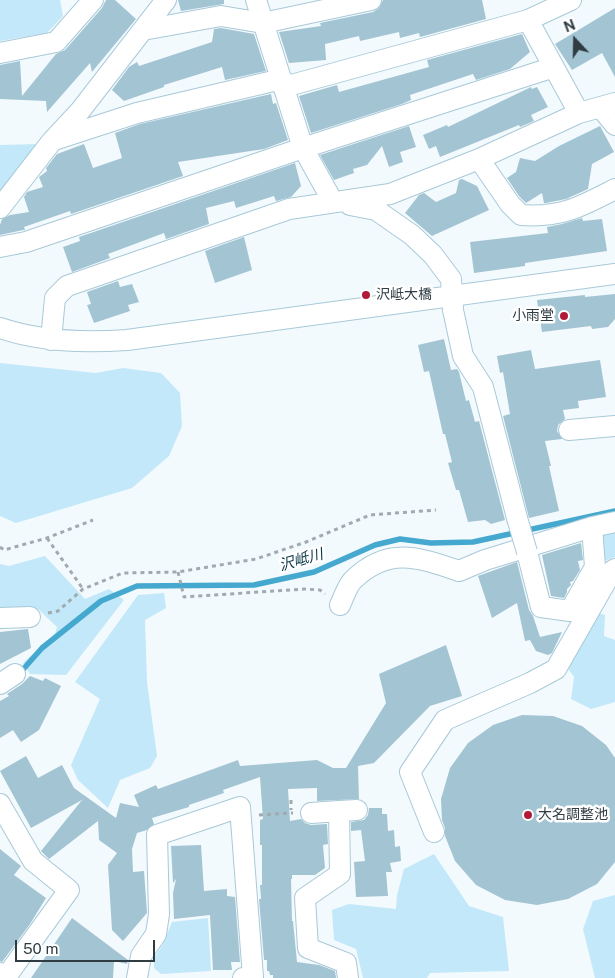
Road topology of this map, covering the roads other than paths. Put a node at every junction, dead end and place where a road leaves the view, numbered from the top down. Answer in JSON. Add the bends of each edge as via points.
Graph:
{"nodes":[{"id":1,"x":93,"y":0,"type":"edge"},
{"id":2,"x":166,"y":0,"type":"edge"},
{"id":3,"x":256,"y":0,"type":"edge"},
{"id":4,"x":371,"y":0,"type":"edge"},
{"id":5,"x":571,"y":0,"type":"edge"},
{"id":6,"x":528,"y":20,"type":"junction"},
{"id":7,"x":263,"y":23,"type":"junction"},
{"id":8,"x":143,"y":30,"type":"junction"},
{"id":9,"x":0,"y":53,"type":"edge"},
{"id":10,"x":554,"y":67,"type":"junction"},
{"id":11,"x":283,"y":83,"type":"junction"},
{"id":12,"x":608,"y":105,"type":"edge"},
{"id":13,"x":579,"y":113,"type":"junction"},
{"id":14,"x":615,"y":125,"type":"edge"},
{"id":15,"x":52,"y":141,"type":"junction"},
{"id":16,"x":303,"y":148,"type":"junction"},
{"id":17,"x":479,"y":159,"type":"junction"},
{"id":18,"x":615,"y":189,"type":"edge"},
{"id":19,"x":333,"y":202,"type":"junction"},
{"id":20,"x":0,"y":208,"type":"edge"},
{"id":21,"x":0,"y":248,"type":"edge"},
{"id":22,"x":615,"y":274,"type":"edge"},
{"id":23,"x":452,"y":297,"type":"junction"},
{"id":24,"x":0,"y":328,"type":"edge"},
{"id":25,"x":51,"y":340,"type":"junction"},
{"id":26,"x":615,"y":426,"type":"edge"},
{"id":27,"x":569,"y":430,"type":"dead end"},
{"id":28,"x":615,"y":522,"type":"edge"},
{"id":29,"x":592,"y":527,"type":"junction"},
{"id":30,"x":615,"y":569,"type":"edge"},
{"id":31,"x":340,"y":604,"type":"road end"},
{"id":32,"x":30,"y":617,"type":"road end"},
{"id":33,"x":0,"y":618,"type":"edge"},
{"id":34,"x":311,"y":813,"type":"road end"},
{"id":35,"x":3,"y":815,"type":"edge"},
{"id":36,"x":434,"y":832,"type":"dead end"},
{"id":37,"x":0,"y":973,"type":"edge"},
{"id":38,"x":137,"y":978,"type":"edge"},
{"id":39,"x":243,"y":978,"type":"edge"},
{"id":40,"x":348,"y":978,"type":"edge"}],
"edges":[{"from":1,"to":9,"type":"street","via":[[56,42]]},
{"from":2,"to":8,"type":"street"},
{"from":3,"to":7,"type":"street"},
{"from":4,"to":7,"type":"street"},
{"from":5,"to":6,"type":"street"},
{"from":6,"to":10,"type":"street"},
{"from":6,"to":11,"type":"street"},
{"from":7,"to":8,"type":"street","via":[[221,16]]},
{"from":7,"to":11,"type":"street"},
{"from":8,"to":15,"type":"street","via":[[80,111]]},
{"from":10,"to":13,"type":"street"},
{"from":10,"to":16,"type":"street"},
{"from":11,"to":15,"type":"street","via":[[137,113]]},
{"from":11,"to":16,"type":"street"},
{"from":12,"to":13,"type":"street"},
{"from":12,"to":14,"type":"street"},
{"from":13,"to":17,"type":"street"},
{"from":15,"to":20,"type":"street"},
{"from":16,"to":19,"type":"street"},
{"from":16,"to":21,"type":"street"},
{"from":17,"to":18,"type":"street","via":[[521,215],[553,216],[581,207]]},
{"from":17,"to":19,"type":"street","via":[[390,194]]},
{"from":19,"to":23,"type":"street","via":[[376,210],[412,235],[451,279]]},
{"from":19,"to":25,"type":"street","via":[[289,209],[67,286],[55,298]]},
{"from":22,"to":23,"type":"street"},
{"from":23,"to":25,"type":"street","via":[[104,342]]},
{"from":23,"to":29,"type":"street","bridge":true,"via":[[463,356],[484,387],[541,607],[570,611],[595,568]]},
{"from":24,"to":25,"type":"street"},
{"from":26,"to":27,"type":"street"},
{"from":28,"to":29,"type":"street"},
{"from":29,"to":31,"type":"street","via":[[459,571],[404,556],[376,563],[352,581]]},
{"from":30,"to":36,"type":"street","via":[[556,669],[445,720],[410,772]]},
{"from":32,"to":33,"type":"street"},
{"from":34,"to":40,"type":"street","via":[[348,810],[340,874],[305,898],[308,948],[346,964]]},
{"from":35,"to":37,"type":"street","via":[[34,861],[69,890],[6,977]]},
{"from":38,"to":39,"type":"street","via":[[141,956],[156,934],[158,920],[157,835],[240,807],[253,977]]}]}
